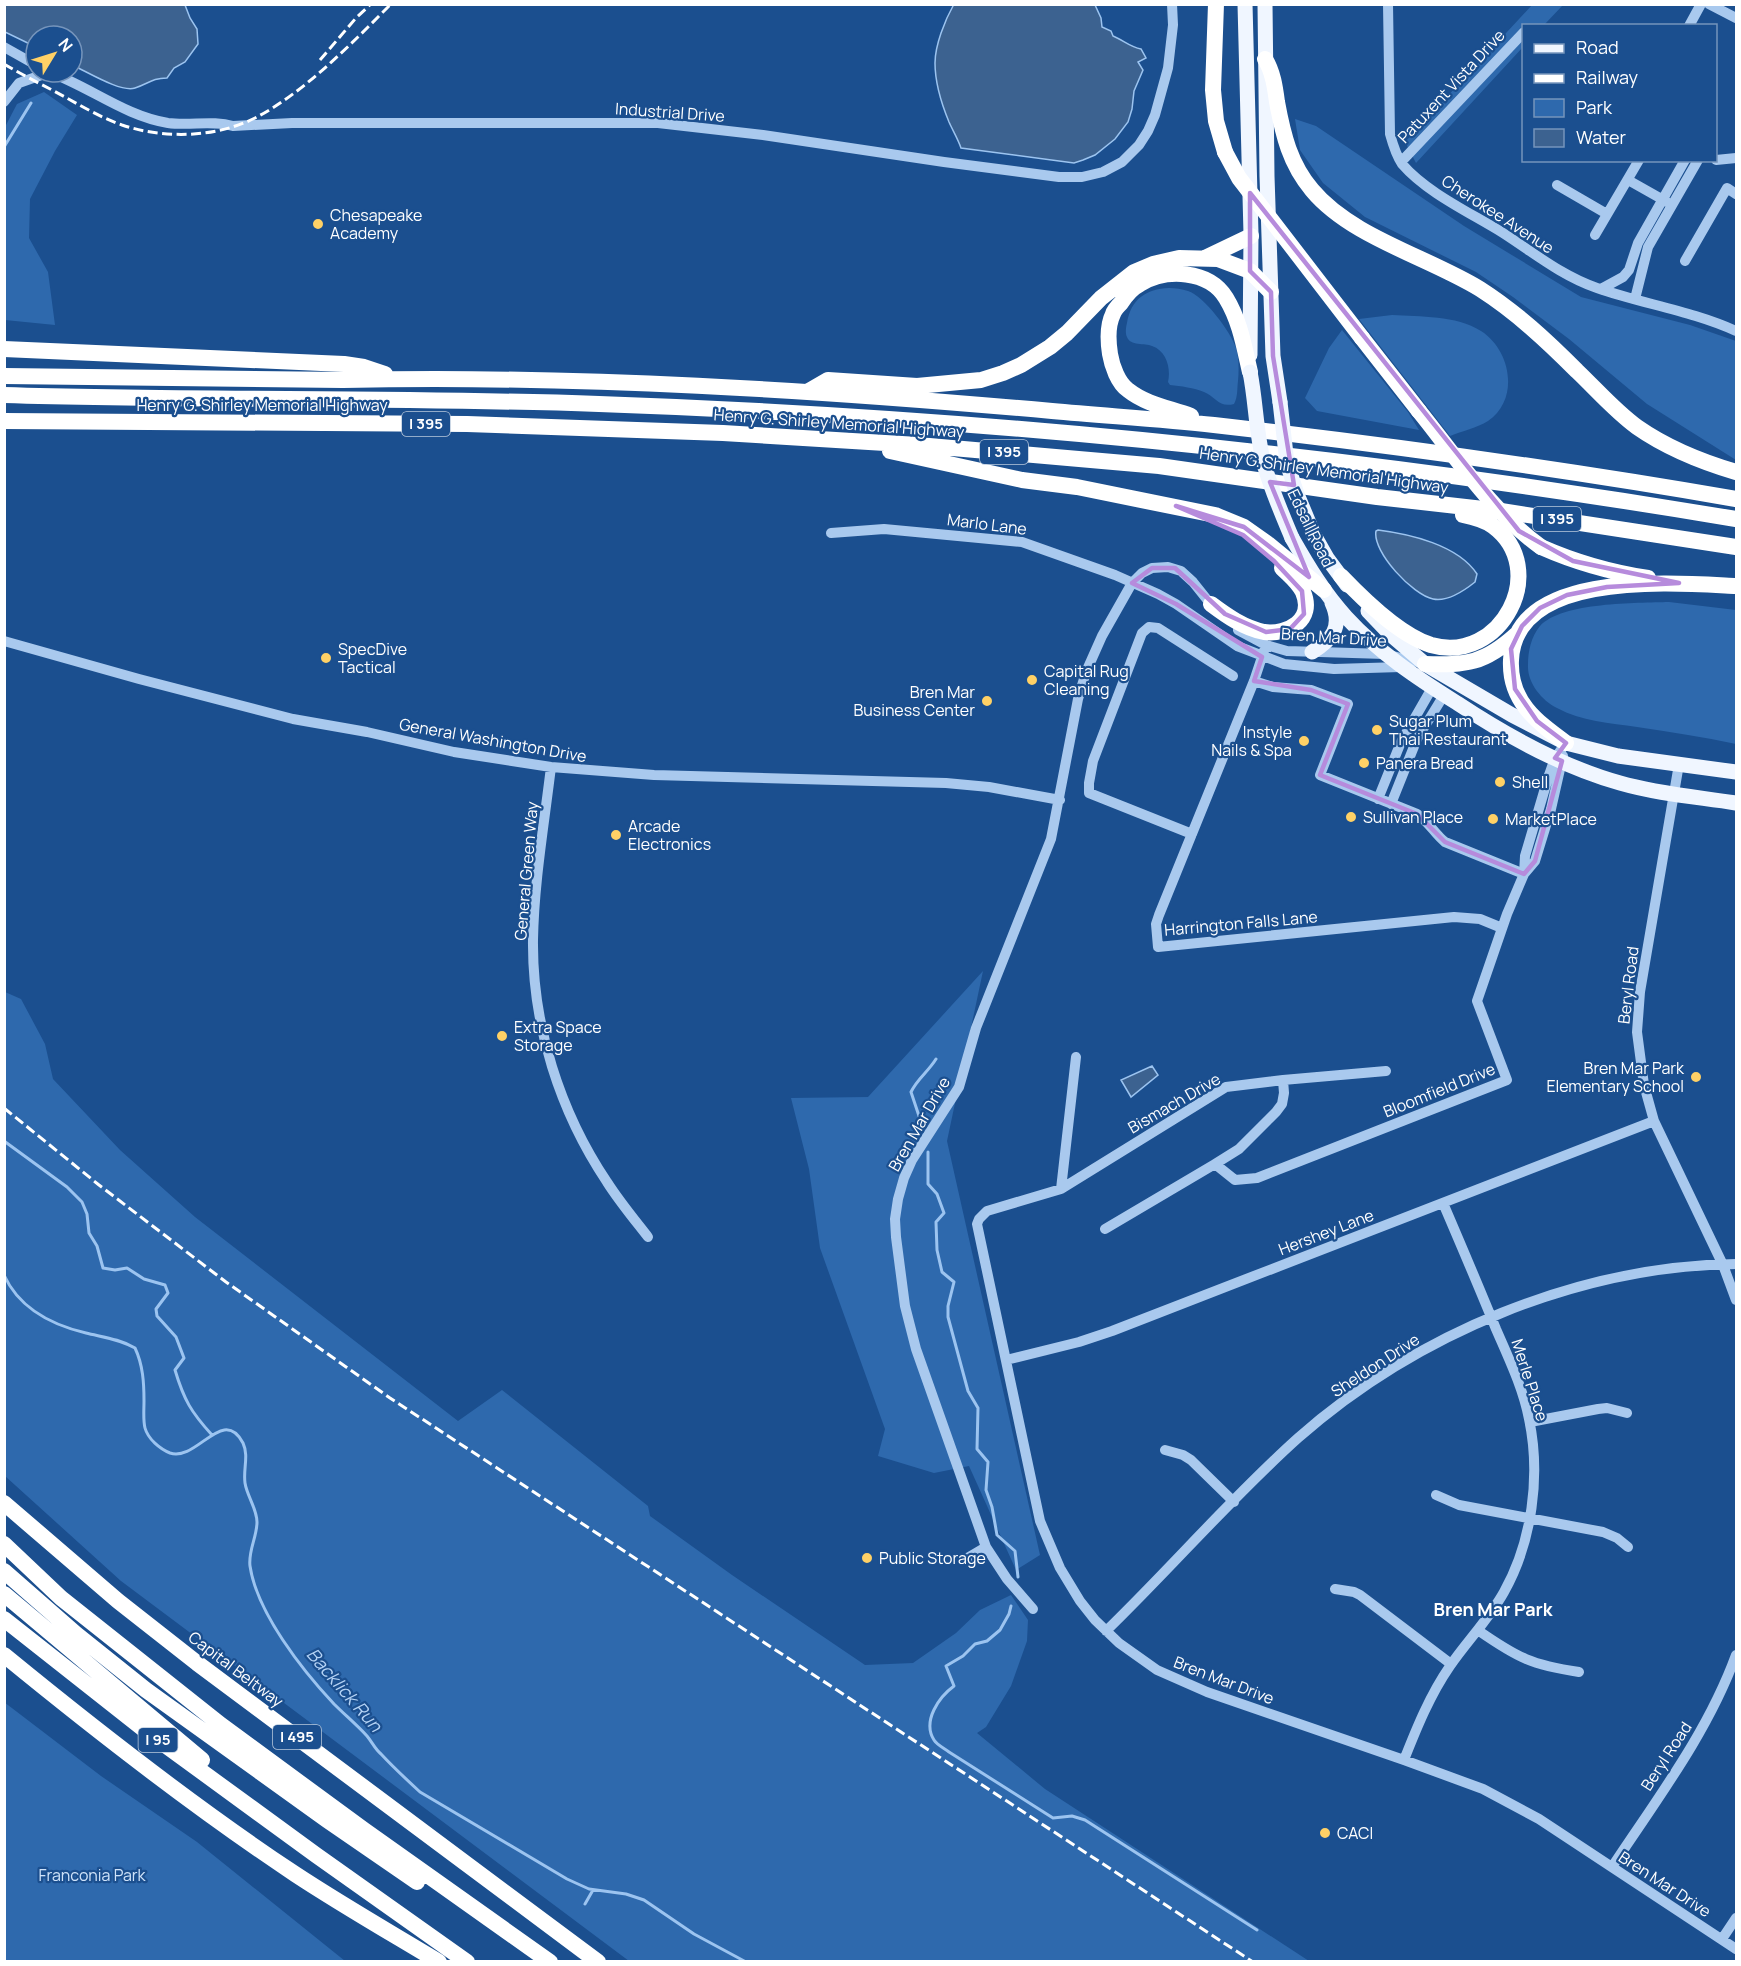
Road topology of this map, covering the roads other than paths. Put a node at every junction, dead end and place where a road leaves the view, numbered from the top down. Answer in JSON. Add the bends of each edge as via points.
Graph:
{"nodes":[{"id":1,"x":1172,"y":4,"type":"edge"},
{"id":2,"x":1216,"y":4,"type":"edge"},
{"id":3,"x":1245,"y":4,"type":"edge"},
{"id":4,"x":1265,"y":4,"type":"edge"},
{"id":5,"x":1388,"y":4,"type":"edge"},
{"id":6,"x":1701,"y":4,"type":"edge"},
{"id":7,"x":1709,"y":4,"type":"edge"},
{"id":8,"x":1737,"y":18,"type":"edge"},
{"id":9,"x":1690,"y":24,"type":"edge"},
{"id":10,"x":1522,"y":34,"type":"edge"},
{"id":11,"x":4,"y":47,"type":"edge"},
{"id":12,"x":24,"y":58,"type":"edge"},
{"id":13,"x":1265,"y":59,"type":"junction"},
{"id":14,"x":24,"y":81,"type":"edge"},
{"id":15,"x":77,"y":84,"type":"edge"},
{"id":16,"x":4,"y":102,"type":"edge"},
{"id":17,"x":1737,"y":158,"type":"edge"},
{"id":18,"x":1717,"y":160,"type":"edge"},
{"id":19,"x":1401,"y":162,"type":"junction"},
{"id":20,"x":1637,"y":162,"type":"edge"},
{"id":21,"x":1684,"y":162,"type":"edge"},
{"id":22,"x":1697,"y":162,"type":"edge"},
{"id":23,"x":1628,"y":180,"type":"junction"},
{"id":24,"x":1557,"y":185,"type":"dead end"},
{"id":25,"x":1737,"y":194,"type":"edge"},
{"id":26,"x":1667,"y":202,"type":"junction"},
{"id":27,"x":1607,"y":214,"type":"junction"},
{"id":28,"x":1251,"y":236,"type":"junction"},
{"id":29,"x":1595,"y":236,"type":"dead end"},
{"id":30,"x":1204,"y":258,"type":"junction"},
{"id":31,"x":1685,"y":261,"type":"dead end"},
{"id":32,"x":1250,"y":271,"type":"junction"},
{"id":33,"x":1601,"y":289,"type":"junction"},
{"id":34,"x":1271,"y":292,"type":"junction"},
{"id":35,"x":1635,"y":299,"type":"junction"},
{"id":36,"x":1737,"y":331,"type":"edge"},
{"id":37,"x":4,"y":349,"type":"edge"},
{"id":38,"x":1250,"y":372,"type":"junction"},
{"id":39,"x":4,"y":376,"type":"edge"},
{"id":40,"x":397,"y":378,"type":"junction"},
{"id":41,"x":808,"y":392,"type":"junction"},
{"id":42,"x":4,"y":395,"type":"edge"},
{"id":43,"x":4,"y":421,"type":"edge"},
{"id":44,"x":1211,"y":425,"type":"junction"},
{"id":45,"x":848,"y":441,"type":"junction"},
{"id":46,"x":1737,"y":472,"type":"edge"},
{"id":47,"x":1377,"y":497,"type":"junction"},
{"id":48,"x":1737,"y":499,"type":"edge"},
{"id":49,"x":1176,"y":506,"type":"junction"},
{"id":50,"x":1737,"y":519,"type":"edge"},
{"id":51,"x":831,"y":533,"type":"dead end"},
{"id":52,"x":1737,"y":548,"type":"edge"},
{"id":53,"x":1341,"y":576,"type":"junction"},
{"id":54,"x":1132,"y":583,"type":"junction"},
{"id":55,"x":1679,"y":583,"type":"junction"},
{"id":56,"x":1737,"y":586,"type":"edge"},
{"id":57,"x":1327,"y":594,"type":"junction"},
{"id":58,"x":1211,"y":604,"type":"junction"},
{"id":59,"x":1519,"y":633,"type":"junction"},
{"id":60,"x":4,"y":641,"type":"edge"},
{"id":61,"x":1266,"y":645,"type":"junction"},
{"id":62,"x":1312,"y":652,"type":"junction"},
{"id":63,"x":1385,"y":654,"type":"junction"},
{"id":64,"x":1262,"y":657,"type":"junction"},
{"id":65,"x":1425,"y":664,"type":"junction"},
{"id":66,"x":1401,"y":667,"type":"junction"},
{"id":67,"x":1233,"y":676,"type":"dead end"},
{"id":68,"x":1254,"y":681,"type":"junction"},
{"id":69,"x":1438,"y":692,"type":"junction"},
{"id":70,"x":1566,"y":743,"type":"junction"},
{"id":71,"x":1559,"y":760,"type":"junction"},
{"id":72,"x":1679,"y":764,"type":"junction"},
{"id":73,"x":551,"y":767,"type":"junction"},
{"id":74,"x":1737,"y":772,"type":"edge"},
{"id":75,"x":1673,"y":794,"type":"junction"},
{"id":76,"x":1378,"y":799,"type":"junction"},
{"id":77,"x":1060,"y":800,"type":"junction"},
{"id":78,"x":1737,"y":803,"type":"edge"},
{"id":79,"x":1391,"y":804,"type":"junction"},
{"id":80,"x":1192,"y":834,"type":"junction"},
{"id":81,"x":1524,"y":874,"type":"junction"},
{"id":82,"x":1502,"y":928,"type":"junction"},
{"id":83,"x":1076,"y":1058,"type":"dead end"},
{"id":84,"x":1386,"y":1071,"type":"dead end"},
{"id":85,"x":1283,"y":1080,"type":"junction"},
{"id":86,"x":1654,"y":1120,"type":"junction"},
{"id":87,"x":1215,"y":1164,"type":"junction"},
{"id":88,"x":1061,"y":1189,"type":"junction"},
{"id":89,"x":1443,"y":1203,"type":"junction"},
{"id":90,"x":987,"y":1211,"type":"joint"},
{"id":91,"x":1105,"y":1229,"type":"dead end"},
{"id":92,"x":648,"y":1237,"type":"dead end"},
{"id":93,"x":1723,"y":1264,"type":"junction"},
{"id":94,"x":1737,"y":1264,"type":"edge"},
{"id":95,"x":1737,"y":1300,"type":"edge"},
{"id":96,"x":1491,"y":1316,"type":"junction"},
{"id":97,"x":1006,"y":1360,"type":"junction"},
{"id":98,"x":1627,"y":1413,"type":"dead end"},
{"id":99,"x":1530,"y":1422,"type":"junction"},
{"id":100,"x":1165,"y":1450,"type":"dead end"},
{"id":101,"x":1436,"y":1495,"type":"dead end"},
{"id":102,"x":1234,"y":1502,"type":"junction"},
{"id":103,"x":4,"y":1503,"type":"edge"},
{"id":104,"x":1530,"y":1518,"type":"junction"},
{"id":105,"x":4,"y":1544,"type":"edge"},
{"id":106,"x":986,"y":1547,"type":"junction"},
{"id":107,"x":1628,"y":1547,"type":"dead end"},
{"id":108,"x":969,"y":1557,"type":"dead end"},
{"id":109,"x":4,"y":1571,"type":"edge"},
{"id":110,"x":1335,"y":1588,"type":"dead end"},
{"id":111,"x":4,"y":1594,"type":"edge"},
{"id":112,"x":1034,"y":1609,"type":"dead end"},
{"id":113,"x":4,"y":1619,"type":"edge"},
{"id":114,"x":1106,"y":1631,"type":"junction"},
{"id":115,"x":1479,"y":1631,"type":"junction"},
{"id":116,"x":4,"y":1655,"type":"edge"},
{"id":117,"x":1737,"y":1655,"type":"edge"},
{"id":118,"x":1451,"y":1664,"type":"junction"},
{"id":119,"x":1579,"y":1672,"type":"dead end"},
{"id":120,"x":1404,"y":1760,"type":"junction"},
{"id":121,"x":316,"y":1855,"type":"junction"},
{"id":122,"x":1612,"y":1867,"type":"junction"},
{"id":123,"x":1737,"y":1918,"type":"edge"},
{"id":124,"x":1722,"y":1939,"type":"junction"},
{"id":125,"x":1737,"y":1949,"type":"edge"},
{"id":126,"x":439,"y":1962,"type":"edge"},
{"id":127,"x":467,"y":1962,"type":"edge"},
{"id":128,"x":542,"y":1962,"type":"edge"},
{"id":129,"x":550,"y":1962,"type":"edge"},
{"id":130,"x":598,"y":1962,"type":"edge"}],
"edges":[{"from":1,"to":15,"type":"street","name":"Industrial Drive","via":[[1168,68],[1148,132],[1122,162],[1082,177],[658,123],[168,123],[124,109]]},
{"from":2,"to":55,"type":"highway","bridge":true,"via":[[1215,110],[1225,152],[1239,178],[1496,508],[1540,547],[1574,561]]},
{"from":3,"to":28,"type":"main road","name":"Edsall Road"},
{"from":4,"to":13,"type":"main road","name":"Edsall Road"},
{"from":5,"to":19,"type":"street","name":"Cherokee Avenue","via":[[1390,135]]},
{"from":6,"to":9,"type":"street"},
{"from":7,"to":8,"type":"street"},
{"from":10,"to":19,"type":"street","name":"Patuxent Vista Drive"},
{"from":11,"to":12,"type":"street"},
{"from":13,"to":34,"type":"main road","name":"Edsall Road"},
{"from":13,"to":46,"type":"highway","via":[[1271,69],[1288,150],[1303,179],[1324,202],[1361,228],[1450,272],[1508,308],[1637,427],[1691,456]]},
{"from":14,"to":16,"type":"street"},
{"from":17,"to":18,"type":"street"},
{"from":19,"to":33,"type":"street","name":"Cherokee Avenue","via":[[1419,180],[1556,269]]},
{"from":20,"to":23,"type":"street"},
{"from":21,"to":26,"type":"street"},
{"from":22,"to":26,"type":"street"},
{"from":23,"to":26,"type":"street"},
{"from":23,"to":27,"type":"street"},
{"from":24,"to":27,"type":"street"},
{"from":25,"to":31,"type":"street","via":[[1727,188]]},
{"from":26,"to":33,"type":"street","via":[[1638,243],[1629,270]]},
{"from":26,"to":35,"type":"street","via":[[1648,247]]},
{"from":27,"to":29,"type":"street"},
{"from":28,"to":30,"type":"highway"},
{"from":28,"to":32,"type":"main road","name":"Edsall Road"},
{"from":30,"to":32,"type":"highway"},
{"from":30,"to":41,"type":"highway","via":[[1179,258],[1134,272],[1050,347],[1003,373],[981,380],[917,386],[828,381]]},
{"from":32,"to":34,"type":"highway"},
{"from":32,"to":38,"type":"main road","name":"Edsall Road"},
{"from":33,"to":35,"type":"street","name":"Cherokee Avenue"},
{"from":34,"to":53,"type":"main road","name":"Edsall Road","bridge":true,"via":[[1273,356],[1287,463],[1314,535]]},
{"from":35,"to":36,"type":"street","name":"Cherokee Avenue"},
{"from":37,"to":40,"type":"highway","via":[[344,364]]},
{"from":38,"to":44,"type":"highway","via":[[1238,320],[1214,284],[1178,273],[1152,278],[1128,293],[1113,313],[1108,339],[1112,366],[1126,389],[1155,405]]},
{"from":38,"to":57,"type":"main road","name":"Edsall Road","bridge":true,"via":[[1264,465],[1275,498],[1292,538]]},
{"from":39,"to":40,"type":"highway","name":"Henry G. Shirley Memorial Highway"},
{"from":40,"to":41,"type":"highway","name":"Henry G. Shirley Memorial Highway"},
{"from":41,"to":44,"type":"highway","name":"Henry G. Shirley Memorial Highway"},
{"from":42,"to":50,"type":"highway","via":[[565,403],[873,417],[1318,459],[1502,482]]},
{"from":43,"to":45,"type":"highway","name":"Henry G. Shirley Memorial Highway","number":"I 395","via":[[467,424]]},
{"from":44,"to":48,"type":"highway","name":"Henry G. Shirley Memorial Highway","via":[[1454,454]]},
{"from":45,"to":47,"type":"highway","name":"Henry G. Shirley Memorial Highway","number":"I 395","via":[[1159,466]]},
{"from":45,"to":49,"type":"highway","via":[[1022,480]]},
{"from":47,"to":52,"type":"highway","name":"Henry G. Shirley Memorial Highway","number":"I 395"},
{"from":47,"to":53,"type":"highway","via":[[1476,518],[1492,525],[1503,535],[1517,563],[1513,604],[1489,636],[1451,648],[1437,646],[1408,634]]},
{"from":49,"to":57,"type":"highway","via":[[1244,527]]},
{"from":49,"to":58,"type":"highway","via":[[1243,535],[1298,584],[1306,608],[1296,625],[1276,632],[1240,623]]},
{"from":51,"to":54,"type":"street","name":"Marlo Lane","via":[[884,529],[1012,540]]},
{"from":53,"to":65,"type":"main road","name":"Edsall Road","via":[[1364,607]]},
{"from":54,"to":58,"type":"street","name":"Bren Mar Drive","via":[[1146,570],[1175,568],[1194,582]]},
{"from":54,"to":64,"type":"street","name":"Bren Mar Drive","via":[[1176,604],[1237,646]]},
{"from":54,"to":77,"type":"street","name":"Bren Mar Drive","via":[[1086,672]]},
{"from":55,"to":56,"type":"highway"},
{"from":55,"to":59,"type":"highway","via":[[1607,587],[1567,596],[1540,608]]},
{"from":57,"to":62,"type":"main road","via":[[1336,612],[1334,634]]},
{"from":57,"to":63,"type":"main road","name":"Edsall Road"},
{"from":58,"to":61,"type":"street","name":"Bren Mar Drive","via":[[1233,626]]},
{"from":59,"to":65,"type":"highway","via":[[1485,658],[1467,663]]},
{"from":59,"to":70,"type":"highway","via":[[1511,649],[1510,673],[1515,689],[1537,721]]},
{"from":60,"to":73,"type":"street","name":"General Washington Drive","via":[[293,719]]},
{"from":61,"to":62,"type":"street","name":"Bren Mar Drive"},
{"from":61,"to":64,"type":"street","name":"Harrington Falls Lane"},
{"from":62,"to":63,"type":"street","name":"Bren Mar Drive"},
{"from":63,"to":65,"type":"street","name":"Bren Mar Drive"},
{"from":63,"to":66,"type":"main road","name":"Edsall Road"},
{"from":64,"to":66,"type":"street","name":"Bren Mar Drive","via":[[1284,664],[1334,669]]},
{"from":64,"to":68,"type":"street","name":"Harrington Falls Lane"},
{"from":65,"to":66,"type":"main road"},
{"from":65,"to":70,"type":"main road","name":"Edsall Road"},
{"from":66,"to":69,"type":"main road","name":"Edsall Road"},
{"from":67,"to":80,"type":"street","via":[[1158,628],[1149,627],[1142,633],[1093,761],[1089,793]]},
{"from":68,"to":76,"type":"street","via":[[1311,690],[1348,704],[1320,776]]},
{"from":68,"to":80,"type":"street","name":"Harrington Falls Lane"},
{"from":69,"to":71,"type":"main road","name":"Edsall Road","via":[[1519,741]]},
{"from":69,"to":76,"type":"street","via":[[1406,733]]},
{"from":69,"to":79,"type":"street"},
{"from":70,"to":71,"type":"street","name":"Bloomfield Drive"},
{"from":70,"to":72,"type":"main road","name":"Edsall Road","via":[[1618,756]]},
{"from":71,"to":75,"type":"main road","name":"Edsall Road","via":[[1620,783]]},
{"from":71,"to":81,"type":"street","name":"Bloomfield Drive","via":[[1525,856]]},
{"from":72,"to":74,"type":"main road","name":"Edsall Road"},
{"from":72,"to":75,"type":"street","name":"Beryl Road"},
{"from":73,"to":77,"type":"street","name":"General Washington Drive","via":[[654,775],[946,783]]},
{"from":73,"to":92,"type":"street","name":"General Green Way","via":[[533,941],[542,1028],[560,1089],[583,1141],[607,1182]]},
{"from":75,"to":78,"type":"main road","name":"Edsall Road"},
{"from":75,"to":86,"type":"street","name":"Beryl Road","via":[[1636,1032]]},
{"from":76,"to":79,"type":"street"},
{"from":77,"to":106,"type":"street","name":"Bren Mar Drive","via":[[1051,839],[976,1028],[959,1087],[912,1160],[901,1188],[896,1219],[911,1335]]},
{"from":79,"to":81,"type":"street","via":[[1423,818],[1445,842]]},
{"from":80,"to":82,"type":"street","name":"Harrington Falls Lane","via":[[1156,924],[1158,947],[1454,917],[1480,919]]},
{"from":81,"to":82,"type":"street","name":"Bloomfield Drive"},
{"from":82,"to":87,"type":"street","name":"Bloomfield Drive","via":[[1477,1001],[1507,1080],[1257,1178],[1235,1180]]},
{"from":83,"to":88,"type":"street"},
{"from":84,"to":85,"type":"street","name":"Bismach Drive"},
{"from":85,"to":87,"type":"street","via":[[1282,1104],[1276,1112],[1239,1149]]},
{"from":85,"to":88,"type":"street","name":"Bismach Drive","via":[[1226,1088]]},
{"from":86,"to":89,"type":"street","name":"Hershey Lane"},
{"from":86,"to":93,"type":"street","name":"Beryl Road"},
{"from":87,"to":91,"type":"street"},
{"from":88,"to":90,"type":"street","name":"Bismach Drive"},
{"from":89,"to":96,"type":"street","name":"Merle Place"},
{"from":89,"to":97,"type":"street","name":"Hershey Lane","via":[[1112,1331]]},
{"from":90,"to":97,"type":"street","name":"Bren Mar Drive","via":[[977,1224],[994,1330]]},
{"from":93,"to":94,"type":"street","name":"Sheldon Drive"},
{"from":93,"to":95,"type":"street","name":"Beryl Road"},
{"from":93,"to":96,"type":"street","name":"Sheldon Drive","via":[[1671,1269],[1575,1288]]},
{"from":96,"to":99,"type":"street","name":"Merle Place"},
{"from":96,"to":102,"type":"street","name":"Sheldon Drive","via":[[1422,1350],[1355,1393],[1298,1438]]},
{"from":97,"to":114,"type":"street","name":"Bren Mar Drive","via":[[1046,1537],[1080,1601]]},
{"from":98,"to":99,"type":"street","via":[[1598,1408]]},
{"from":99,"to":104,"type":"street","name":"Merle Place","via":[[1534,1478]]},
{"from":100,"to":102,"type":"street","via":[[1191,1460]]},
{"from":101,"to":104,"type":"street","via":[[1459,1505]]},
{"from":102,"to":114,"type":"street","name":"Sheldon Drive"},
{"from":103,"to":130,"type":"highway","name":"Capital Beltway","number":"I 495","via":[[197,1663]]},
{"from":104,"to":107,"type":"street","via":[[1603,1532]]},
{"from":104,"to":115,"type":"street","name":"Merle Place","via":[[1513,1575]]},
{"from":105,"to":129,"type":"highway","via":[[61,1598],[221,1725]]},
{"from":106,"to":108,"type":"street"},
{"from":106,"to":112,"type":"street","name":"Bren Mar Drive"},
{"from":109,"to":128,"type":"highway","via":[[76,1634],[205,1733],[432,1892]]},
{"from":110,"to":118,"type":"street","via":[[1360,1595]]},
{"from":111,"to":121,"type":"highway"},
{"from":113,"to":121,"type":"highway","number":"I 95","via":[[146,1731]]},
{"from":114,"to":120,"type":"street","name":"Bren Mar Drive","via":[[1141,1660],[1178,1681]]},
{"from":115,"to":118,"type":"street","name":"Merle Place"},
{"from":115,"to":119,"type":"street","via":[[1525,1660]]},
{"from":116,"to":126,"type":"highway","via":[[241,1837]]},
{"from":117,"to":122,"type":"street","name":"Beryl Road","via":[[1703,1727]]},
{"from":118,"to":120,"type":"street","name":"Merle Place","via":[[1430,1698]]},
{"from":120,"to":122,"type":"street","name":"Bren Mar Drive","via":[[1509,1802]]},
{"from":121,"to":127,"type":"highway","number":"I 95"},
{"from":122,"to":124,"type":"street","name":"Bren Mar Drive"},
{"from":123,"to":124,"type":"street"},
{"from":124,"to":125,"type":"street","name":"Bren Mar Drive"}]}
